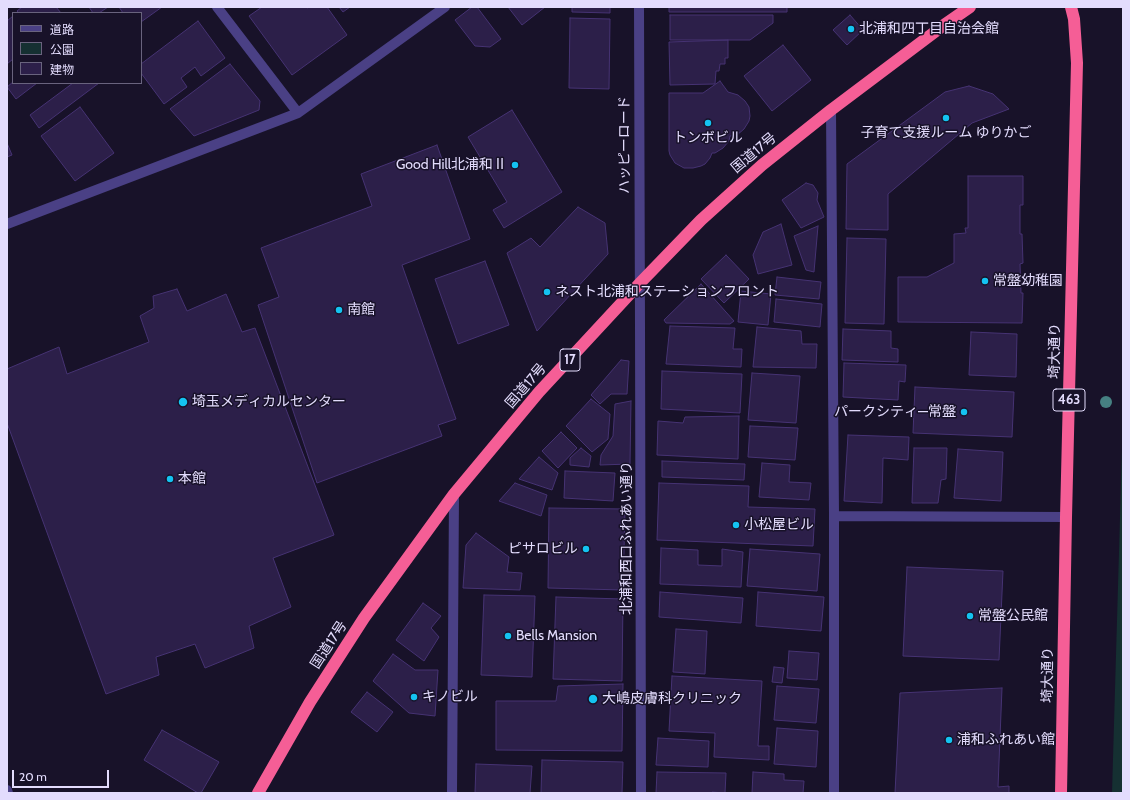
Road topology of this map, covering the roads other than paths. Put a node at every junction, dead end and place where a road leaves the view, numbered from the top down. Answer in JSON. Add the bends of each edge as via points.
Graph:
{"nodes":[{"id":1,"x":217,"y":7,"type":"edge"},
{"id":2,"x":445,"y":7,"type":"edge"},
{"id":3,"x":638,"y":7,"type":"edge"},
{"id":4,"x":970,"y":7,"type":"edge"},
{"id":5,"x":1072,"y":7,"type":"edge"},
{"id":6,"x":832,"y":110,"type":"junction"},
{"id":7,"x":298,"y":113,"type":"junction"},
{"id":8,"x":7,"y":224,"type":"edge"},
{"id":9,"x":640,"y":284,"type":"junction"},
{"id":10,"x":454,"y":494,"type":"junction"},
{"id":11,"x":834,"y":516,"type":"junction"},
{"id":12,"x":1066,"y":517,"type":"junction"},
{"id":13,"x":7,"y":790,"type":"edge"},
{"id":14,"x":8,"y":793,"type":"edge"},
{"id":15,"x":258,"y":793,"type":"edge"},
{"id":16,"x":452,"y":793,"type":"edge"},
{"id":17,"x":641,"y":793,"type":"edge"},
{"id":18,"x":834,"y":793,"type":"edge"},
{"id":19,"x":1061,"y":793,"type":"edge"}],
"edges":[{"from":1,"to":7,"type":"street"},
{"from":2,"to":7,"type":"street"},
{"from":3,"to":9,"type":"street","name":"ハッピーロード"},
{"from":4,"to":6,"type":"highway","name":"国道17号","number":"17"},
{"from":5,"to":12,"type":"highway","name":"埼大通り","number":"463","via":[[1078,63]]},
{"from":6,"to":9,"type":"highway","name":"国道17号","number":"17","via":[[762,165],[701,220]]},
{"from":6,"to":11,"type":"street"},
{"from":7,"to":8,"type":"street"},
{"from":9,"to":10,"type":"highway","name":"国道17号","number":"17","via":[[539,392]]},
{"from":9,"to":17,"type":"street","name":"北浦和西口ふれあい通り"},
{"from":10,"to":15,"type":"highway","name":"国道17号","number":"17","via":[[364,618],[310,702]]},
{"from":10,"to":16,"type":"street"},
{"from":11,"to":12,"type":"street"},
{"from":11,"to":18,"type":"street"},
{"from":12,"to":19,"type":"highway","name":"埼大通り","number":"463"},
{"from":13,"to":14,"type":"street"}]}
